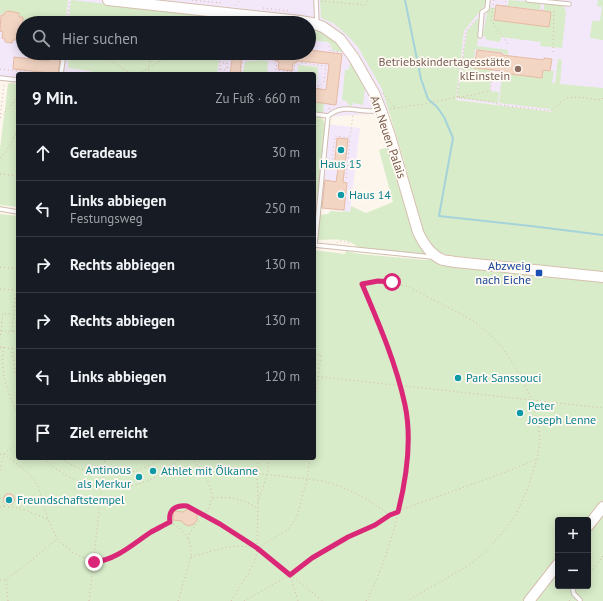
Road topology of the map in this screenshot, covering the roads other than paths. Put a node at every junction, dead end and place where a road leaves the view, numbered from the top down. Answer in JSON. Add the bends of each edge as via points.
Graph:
{"nodes":[{"id":1,"x":108,"y":0,"type":"edge"},
{"id":2,"x":316,"y":0,"type":"edge"},
{"id":3,"x":488,"y":0,"type":"edge"},
{"id":4,"x":528,"y":0,"type":"edge"},
{"id":5,"x":156,"y":3,"type":"edge"},
{"id":6,"x":569,"y":4,"type":"dead end"},
{"id":7,"x":260,"y":16,"type":"edge"},
{"id":8,"x":317,"y":25,"type":"joint"},
{"id":9,"x":480,"y":36,"type":"dead end"},
{"id":10,"x":63,"y":60,"type":"edge"},
{"id":11,"x":61,"y":72,"type":"edge"},
{"id":12,"x":2,"y":78,"type":"edge"},
{"id":13,"x":16,"y":80,"type":"edge"},
{"id":14,"x":382,"y":110,"type":"junction"},
{"id":15,"x":316,"y":114,"type":"edge"},
{"id":16,"x":328,"y":116,"type":"junction"},
{"id":17,"x":0,"y":209,"type":"edge"},
{"id":18,"x":16,"y":212,"type":"edge"},
{"id":19,"x":316,"y":227,"type":"edge"},
{"id":20,"x":316,"y":245,"type":"edge"},
{"id":21,"x":438,"y":258,"type":"junction"},
{"id":22,"x":603,"y":278,"type":"edge"},
{"id":23,"x":603,"y":507,"type":"edge"},
{"id":24,"x":591,"y":522,"type":"edge"},
{"id":25,"x":555,"y":568,"type":"edge"},
{"id":26,"x":573,"y":589,"type":"edge"},
{"id":27,"x":580,"y":600,"type":"edge"},
{"id":28,"x":529,"y":601,"type":"edge"}],
"edges":[{"from":1,"to":5,"type":"street","name":"Am Neuen Palais"},
{"from":2,"to":8,"type":"lane"},
{"from":3,"to":9,"type":"lane","via":[[486,9],[482,12]]},
{"from":4,"to":6,"type":"lane"},
{"from":5,"to":7,"type":"street","name":"Am Neuen Palais"},
{"from":8,"to":14,"type":"street","name":"Am Neuen Palais","via":[[340,39],[354,58]]},
{"from":10,"to":11,"type":"lane"},
{"from":12,"to":13,"type":"lane"},
{"from":14,"to":16,"type":"lane","via":[[347,108],[334,111]]},
{"from":14,"to":21,"type":"street","name":"Am Neuen Palais","via":[[418,232],[424,245]]},
{"from":15,"to":16,"type":"lane"},
{"from":16,"to":19,"type":"lane"},
{"from":17,"to":18,"type":"lane"},
{"from":20,"to":21,"type":"lane"},
{"from":21,"to":22,"type":"street"},
{"from":23,"to":24,"type":"street"},
{"from":25,"to":28,"type":"street"},
{"from":26,"to":27,"type":"lane"}]}
